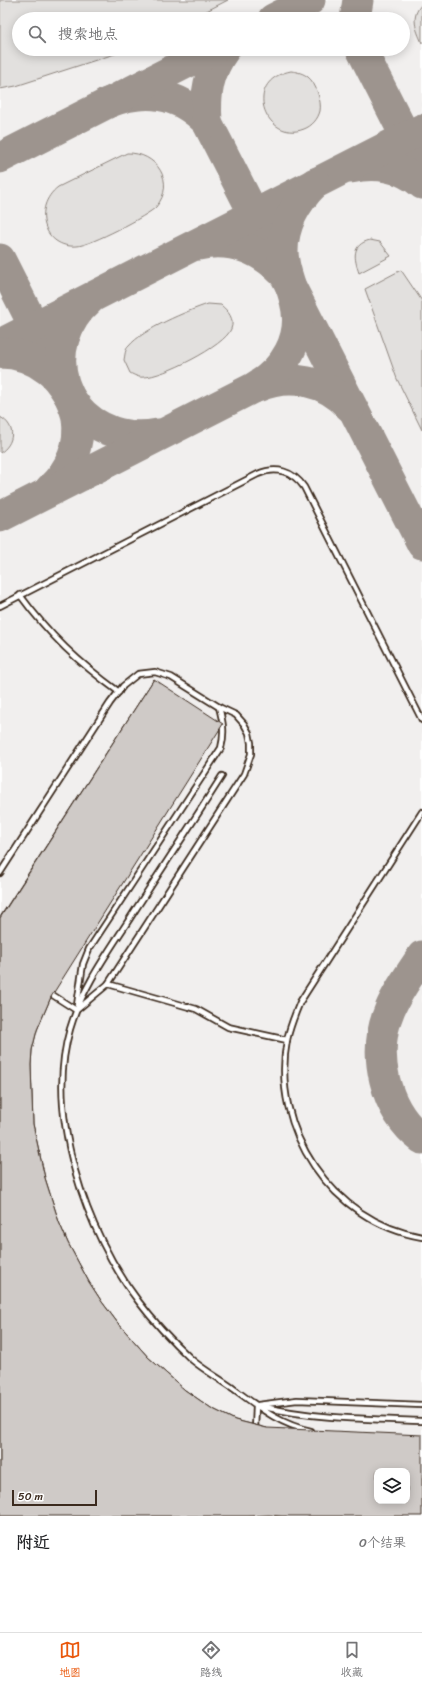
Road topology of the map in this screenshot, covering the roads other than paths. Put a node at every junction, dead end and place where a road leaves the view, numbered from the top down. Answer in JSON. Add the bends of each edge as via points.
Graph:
{"nodes":[{"id":1,"x":20,"y":595,"type":"junction"},
{"id":2,"x":0,"y":606,"type":"edge"},
{"id":3,"x":119,"y":692,"type":"junction"},
{"id":4,"x":219,"y":707,"type":"junction"},
{"id":5,"x":422,"y":720,"type":"edge"},
{"id":6,"x":222,"y":776,"type":"dead end"},
{"id":7,"x":422,"y":812,"type":"edge"},
{"id":8,"x":0,"y":873,"type":"edge"},
{"id":9,"x":108,"y":984,"type":"junction"},
{"id":10,"x":45,"y":990,"type":"edge"},
{"id":11,"x":76,"y":1010,"type":"junction"},
{"id":12,"x":287,"y":1040,"type":"junction"},
{"id":13,"x":422,"y":1237,"type":"edge"},
{"id":14,"x":256,"y":1405,"type":"junction"},
{"id":15,"x":422,"y":1405,"type":"edge"},
{"id":16,"x":422,"y":1421,"type":"edge"},
{"id":17,"x":316,"y":1432,"type":"edge"},
{"id":18,"x":255,"y":1437,"type":"edge"}],
"edges":[{"from":1,"to":2,"type":"lane"},
{"from":1,"to":3,"type":"lane","via":[[59,643],[91,672]]},
{"from":1,"to":5,"type":"lane","via":[[258,474],[274,470],[289,472],[304,487]]},
{"from":3,"to":4,"type":"lane","via":[[138,674],[155,672],[171,677]]},
{"from":3,"to":8,"type":"lane"},
{"from":4,"to":9,"type":"lane","via":[[236,715],[249,733],[251,754],[244,774]]},
{"from":4,"to":11,"type":"lane","via":[[224,728],[221,748],[88,949]]},
{"from":6,"to":11,"type":"lane","via":[[93,975]]},
{"from":7,"to":12,"type":"lane","via":[[300,1002]]},
{"from":9,"to":11,"type":"lane"},
{"from":9,"to":12,"type":"lane","via":[[196,1009],[228,1027]]},
{"from":10,"to":11,"type":"lane"},
{"from":11,"to":14,"type":"lane","via":[[63,1067],[64,1114],[68,1142],[77,1174],[103,1243],[139,1303],[166,1334],[192,1360]]},
{"from":12,"to":13,"type":"lane","via":[[285,1061],[291,1120],[312,1164],[332,1190],[356,1210],[390,1228]]},
{"from":14,"to":15,"type":"lane","via":[[297,1400]]},
{"from":14,"to":16,"type":"lane","via":[[318,1416]]},
{"from":14,"to":17,"type":"lane","via":[[274,1418],[295,1428]]},
{"from":14,"to":18,"type":"lane"}]}
